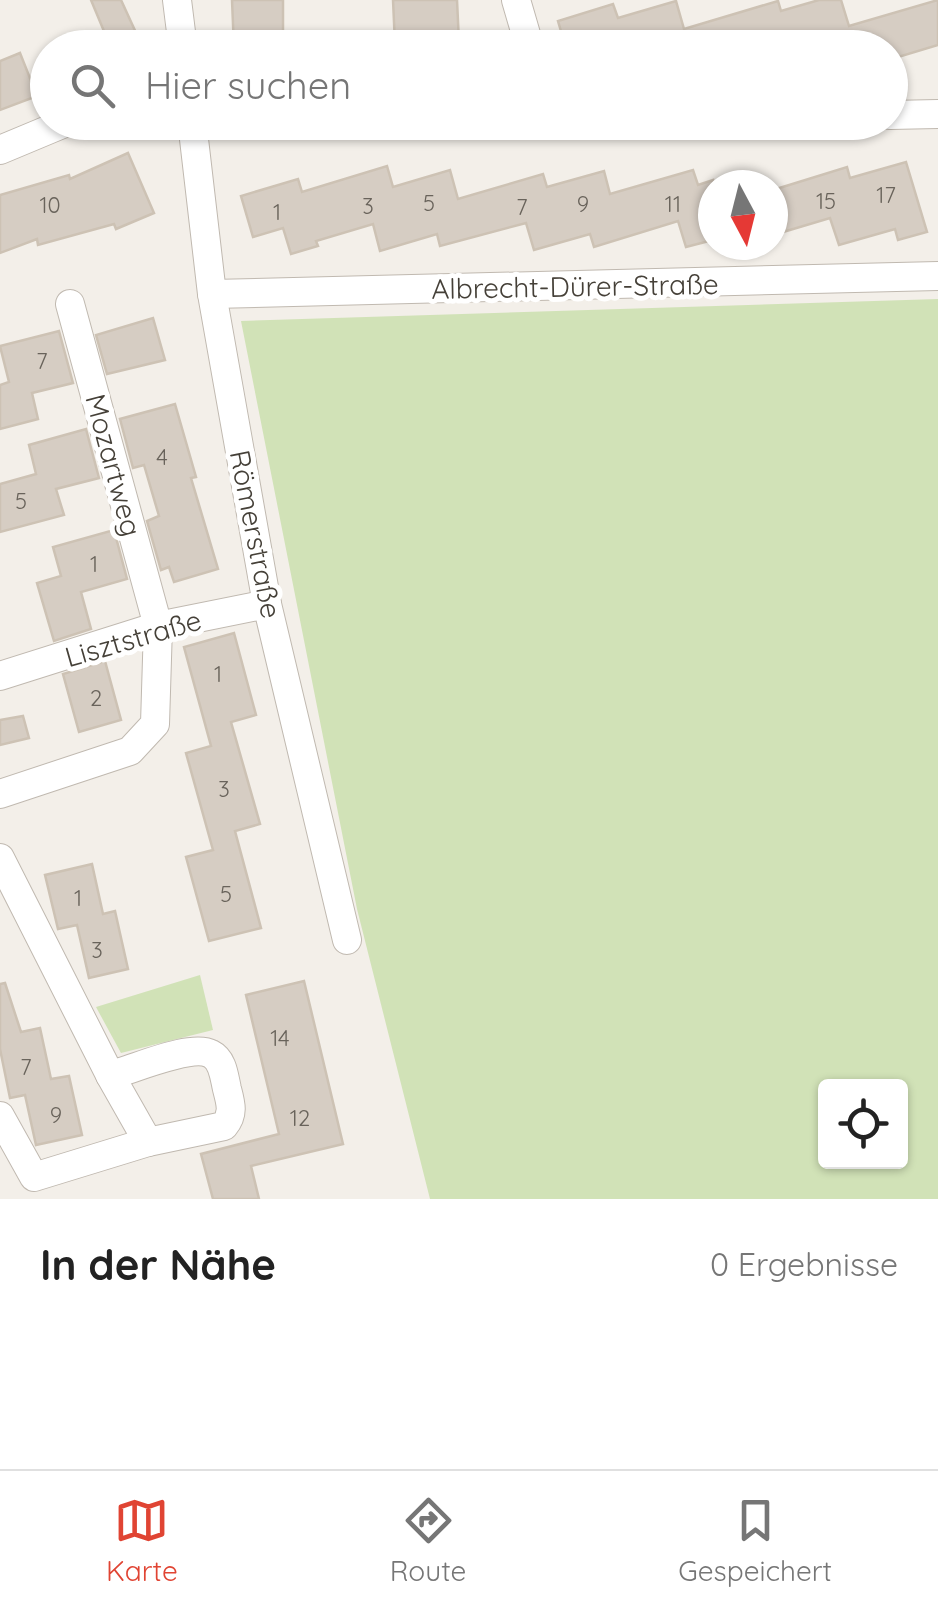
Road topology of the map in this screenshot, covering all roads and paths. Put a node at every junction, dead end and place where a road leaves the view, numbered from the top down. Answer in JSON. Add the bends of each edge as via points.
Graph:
{"nodes":[{"id":1,"x":177,"y":0,"type":"edge"},
{"id":2,"x":516,"y":0,"type":"edge"},
{"id":3,"x":181,"y":30,"type":"edge"},
{"id":4,"x":525,"y":30,"type":"edge"},
{"id":5,"x":908,"y":114,"type":"edge"},
{"id":6,"x":938,"y":114,"type":"edge"},
{"id":7,"x":30,"y":137,"type":"edge"},
{"id":8,"x":194,"y":140,"type":"edge"},
{"id":9,"x":0,"y":150,"type":"edge"},
{"id":10,"x":938,"y":276,"type":"edge"},
{"id":11,"x":212,"y":294,"type":"junction"},
{"id":12,"x":70,"y":304,"type":"dead end"},
{"id":13,"x":267,"y":604,"type":"junction"},
{"id":14,"x":158,"y":626,"type":"junction"},
{"id":15,"x":0,"y":676,"type":"edge"},
{"id":16,"x":0,"y":794,"type":"edge"},
{"id":17,"x":0,"y":858,"type":"edge"},
{"id":18,"x":347,"y":940,"type":"dead end"},
{"id":19,"x":110,"y":1075,"type":"junction"},
{"id":20,"x":0,"y":1116,"type":"edge"},
{"id":21,"x":148,"y":1142,"type":"junction"}],
"edges":[{"from":1,"to":3,"type":"street"},
{"from":2,"to":4,"type":"street"},
{"from":5,"to":6,"type":"street"},
{"from":7,"to":9,"type":"street"},
{"from":8,"to":11,"type":"street","name":"Römerstraße"},
{"from":10,"to":11,"type":"street","name":"Albrecht-Dürer-Straße"},
{"from":11,"to":13,"type":"street","name":"Römerstraße"},
{"from":12,"to":14,"type":"street","name":"Mozartweg"},
{"from":13,"to":14,"type":"street","name":"Lisztstraße"},
{"from":13,"to":18,"type":"street","name":"Römerstraße"},
{"from":14,"to":15,"type":"street","name":"Lisztstraße"},
{"from":14,"to":16,"type":"street","name":"Mozartweg","via":[[155,724],[148,732],[130,751]]},
{"from":17,"to":19,"type":"street"},
{"from":19,"to":21,"type":"street"},
{"from":19,"to":21,"type":"street","via":[[190,1051],[209,1052],[221,1062],[232,1108],[224,1126]]},
{"from":20,"to":21,"type":"street","via":[[34,1177]]}]}
